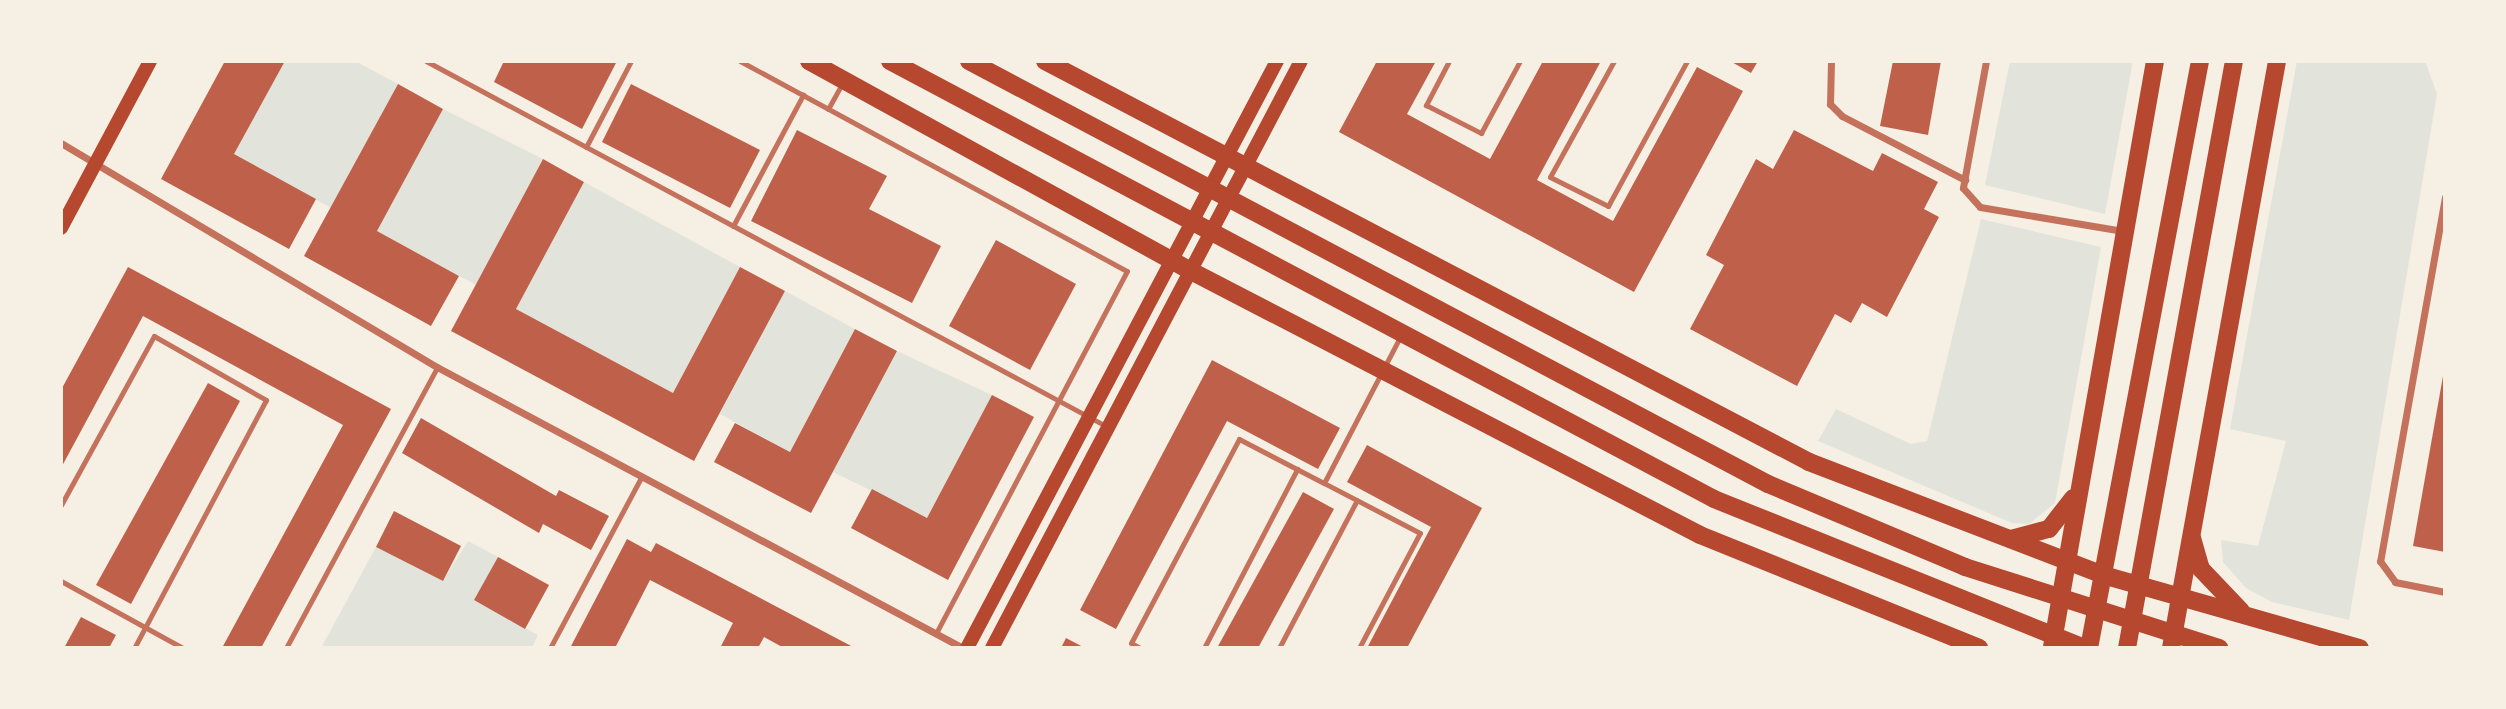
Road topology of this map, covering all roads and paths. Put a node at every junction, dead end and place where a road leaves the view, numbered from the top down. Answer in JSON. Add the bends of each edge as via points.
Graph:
{"nodes":[{"id":1,"x":150,"y":61,"type":"edge"},
{"id":2,"x":426,"y":61,"type":"edge"},
{"id":3,"x":631,"y":61,"type":"edge"},
{"id":4,"x":740,"y":61,"type":"edge"},
{"id":5,"x":809,"y":61,"type":"edge"},
{"id":6,"x":890,"y":61,"type":"edge"},
{"id":7,"x":969,"y":61,"type":"edge"},
{"id":8,"x":1045,"y":61,"type":"edge"},
{"id":9,"x":1277,"y":61,"type":"edge"},
{"id":10,"x":1301,"y":61,"type":"edge"},
{"id":11,"x":1450,"y":61,"type":"edge"},
{"id":12,"x":1520,"y":61,"type":"edge"},
{"id":13,"x":1614,"y":61,"type":"edge"},
{"id":14,"x":1687,"y":61,"type":"edge"},
{"id":15,"x":1831,"y":61,"type":"edge"},
{"id":16,"x":1986,"y":61,"type":"edge"},
{"id":17,"x":2155,"y":61,"type":"edge"},
{"id":18,"x":2200,"y":61,"type":"edge"},
{"id":19,"x":2234,"y":61,"type":"edge"},
{"id":20,"x":2277,"y":61,"type":"edge"},
{"id":21,"x":845,"y":80,"type":"junction"},
{"id":22,"x":803,"y":95,"type":"junction"},
{"id":23,"x":828,"y":109,"type":"junction"},
{"id":24,"x":61,"y":143,"type":"edge"},
{"id":25,"x":586,"y":147,"type":"junction"},
{"id":26,"x":1227,"y":157,"type":"junction"},
{"id":27,"x":96,"y":162,"type":"junction"},
{"id":28,"x":1245,"y":166,"type":"junction"},
{"id":29,"x":1965,"y":180,"type":"junction"},
{"id":30,"x":1208,"y":190,"type":"junction"},
{"id":31,"x":2445,"y":197,"type":"edge"},
{"id":32,"x":1227,"y":200,"type":"junction"},
{"id":33,"x":1191,"y":222,"type":"junction"},
{"id":34,"x":733,"y":226,"type":"junction"},
{"id":35,"x":61,"y":228,"type":"edge"},
{"id":36,"x":2123,"y":231,"type":"junction"},
{"id":37,"x":1210,"y":232,"type":"junction"},
{"id":38,"x":1172,"y":259,"type":"junction"},
{"id":39,"x":1191,"y":271,"type":"junction"},
{"id":40,"x":1402,"y":335,"type":"junction"},
{"id":41,"x":437,"y":367,"type":"junction"},
{"id":42,"x":1381,"y":372,"type":"junction"},
{"id":43,"x":1060,"y":401,"type":"junction"},
{"id":44,"x":1089,"y":417,"type":"junction"},
{"id":45,"x":1106,"y":426,"type":"junction"},
{"id":46,"x":1297,"y":469,"type":"junction"},
{"id":47,"x":2084,"y":469,"type":"junction"},
{"id":48,"x":642,"y":476,"type":"junction"},
{"id":49,"x":1324,"y":483,"type":"junction"},
{"id":50,"x":1357,"y":500,"type":"junction"},
{"id":51,"x":61,"y":505,"type":"edge"},
{"id":52,"x":2190,"y":521,"type":"junction"},
{"id":53,"x":2006,"y":540,"type":"junction"},
{"id":54,"x":2066,"y":562,"type":"junction"},
{"id":55,"x":2103,"y":575,"type":"junction"},
{"id":56,"x":61,"y":581,"type":"edge"},
{"id":57,"x":2138,"y":585,"type":"junction"},
{"id":58,"x":2445,"y":592,"type":"edge"},
{"id":59,"x":2179,"y":597,"type":"junction"},
{"id":60,"x":2059,"y":599,"type":"junction"},
{"id":61,"x":2097,"y":613,"type":"junction"},
{"id":62,"x":2253,"y":618,"type":"junction"},
{"id":63,"x":2131,"y":623,"type":"junction"},
{"id":64,"x":146,"y":627,"type":"junction"},
{"id":65,"x":936,"y":634,"type":"junction"},
{"id":66,"x":2172,"y":641,"type":"edge"},
{"id":67,"x":2053,"y":643,"type":"edge"},
{"id":68,"x":1955,"y":644,"type":"edge"},
{"id":69,"x":1130,"y":645,"type":"edge"},
{"id":70,"x":134,"y":648,"type":"edge"},
{"id":71,"x":183,"y":648,"type":"edge"},
{"id":72,"x":286,"y":648,"type":"edge"},
{"id":73,"x":550,"y":648,"type":"edge"},
{"id":74,"x":965,"y":648,"type":"edge"},
{"id":75,"x":992,"y":648,"type":"edge"},
{"id":76,"x":1140,"y":648,"type":"edge"},
{"id":77,"x":1204,"y":648,"type":"edge"},
{"id":78,"x":1279,"y":648,"type":"edge"},
{"id":79,"x":1359,"y":648,"type":"edge"},
{"id":80,"x":1979,"y":648,"type":"edge"},
{"id":81,"x":2084,"y":648,"type":"edge"},
{"id":82,"x":2089,"y":648,"type":"edge"},
{"id":83,"x":2127,"y":648,"type":"edge"},
{"id":84,"x":2219,"y":648,"type":"edge"},
{"id":85,"x":2360,"y":648,"type":"edge"}],
"edges":[{"from":1,"to":27,"type":"main road"},
{"from":2,"to":25,"type":"lane"},
{"from":3,"to":25,"type":"lane"},
{"from":4,"to":22,"type":"lane"},
{"from":5,"to":21,"type":"main road"},
{"from":6,"to":33,"type":"main road"},
{"from":7,"to":30,"type":"main road"},
{"from":8,"to":26,"type":"main road"},
{"from":9,"to":26,"type":"main road"},
{"from":10,"to":28,"type":"main road"},
{"from":11,"to":12,"type":"lane","via":[[1426,105],[1481,133]]},
{"from":13,"to":14,"type":"lane","via":[[1550,177],[1608,206]]},
{"from":15,"to":29,"type":"street","via":[[1830,104],[1842,116]]},
{"from":16,"to":29,"type":"street"},
{"from":17,"to":36,"type":"main road"},
{"from":18,"to":55,"type":"main road"},
{"from":19,"to":57,"type":"main road"},
{"from":20,"to":52,"type":"main road"},
{"from":21,"to":23,"type":"lane"},
{"from":21,"to":38,"type":"main road"},
{"from":22,"to":23,"type":"lane"},
{"from":22,"to":34,"type":"lane"},
{"from":23,"to":43,"type":"lane","via":[[1127,271]]},
{"from":24,"to":27,"type":"street"},
{"from":25,"to":34,"type":"lane"},
{"from":26,"to":28,"type":"main road"},
{"from":26,"to":30,"type":"main road"},
{"from":27,"to":35,"type":"main road"},
{"from":27,"to":41,"type":"street"},
{"from":28,"to":32,"type":"main road"},
{"from":28,"to":53,"type":"main road","via":[[1809,462]]},
{"from":29,"to":36,"type":"street","via":[[1963,188],[1980,206]]},
{"from":30,"to":32,"type":"main road"},
{"from":30,"to":33,"type":"main road"},
{"from":31,"to":58,"type":"street","via":[[2380,561],[2395,582]]},
{"from":32,"to":37,"type":"main road"},
{"from":32,"to":60,"type":"main road","via":[[1768,484],[1873,532]]},
{"from":33,"to":37,"type":"main road"},
{"from":33,"to":38,"type":"main road"},
{"from":34,"to":43,"type":"lane"},
{"from":36,"to":47,"type":"main road"},
{"from":37,"to":39,"type":"main road"},
{"from":37,"to":40,"type":"main road"},
{"from":38,"to":39,"type":"main road"},
{"from":38,"to":44,"type":"main road"},
{"from":39,"to":42,"type":"main road"},
{"from":39,"to":45,"type":"main road"},
{"from":40,"to":42,"type":"lane"},
{"from":40,"to":67,"type":"main road","via":[[1714,499]]},
{"from":41,"to":48,"type":"street"},
{"from":41,"to":72,"type":"lane"},
{"from":42,"to":49,"type":"lane"},
{"from":42,"to":68,"type":"main road","via":[[1700,535]]},
{"from":43,"to":44,"type":"lane"},
{"from":43,"to":65,"type":"lane"},
{"from":44,"to":45,"type":"lane"},
{"from":44,"to":74,"type":"main road"},
{"from":45,"to":75,"type":"main road"},
{"from":46,"to":49,"type":"lane"},
{"from":46,"to":69,"type":"lane","via":[[1239,439]]},
{"from":46,"to":77,"type":"lane"},
{"from":47,"to":53,"type":"main road","via":[[2059,523],[2040,535]]},
{"from":47,"to":54,"type":"main road"},
{"from":48,"to":65,"type":"street"},
{"from":48,"to":73,"type":"lane"},
{"from":49,"to":50,"type":"lane"},
{"from":50,"to":78,"type":"lane"},
{"from":50,"to":79,"type":"lane","via":[[1420,533]]},
{"from":51,"to":64,"type":"lane","via":[[154,336],[266,400]]},
{"from":52,"to":59,"type":"main road"},
{"from":52,"to":62,"type":"main road","via":[[2201,569],[2227,600]]},
{"from":53,"to":54,"type":"main road"},
{"from":54,"to":55,"type":"main road"},
{"from":54,"to":60,"type":"main road"},
{"from":55,"to":57,"type":"main road"},
{"from":55,"to":61,"type":"main road"},
{"from":56,"to":64,"type":"lane"},
{"from":57,"to":59,"type":"main road"},
{"from":57,"to":63,"type":"main road"},
{"from":59,"to":62,"type":"main road"},
{"from":59,"to":66,"type":"main road"},
{"from":60,"to":61,"type":"main road"},
{"from":60,"to":67,"type":"main road"},
{"from":61,"to":63,"type":"main road"},
{"from":61,"to":82,"type":"main road"},
{"from":62,"to":85,"type":"main road"},
{"from":63,"to":66,"type":"main road"},
{"from":63,"to":83,"type":"main road"},
{"from":64,"to":70,"type":"lane"},
{"from":64,"to":71,"type":"lane"},
{"from":65,"to":74,"type":"street"},
{"from":66,"to":84,"type":"main road"},
{"from":67,"to":81,"type":"main road"},
{"from":68,"to":80,"type":"main road"},
{"from":69,"to":76,"type":"lane"}]}
